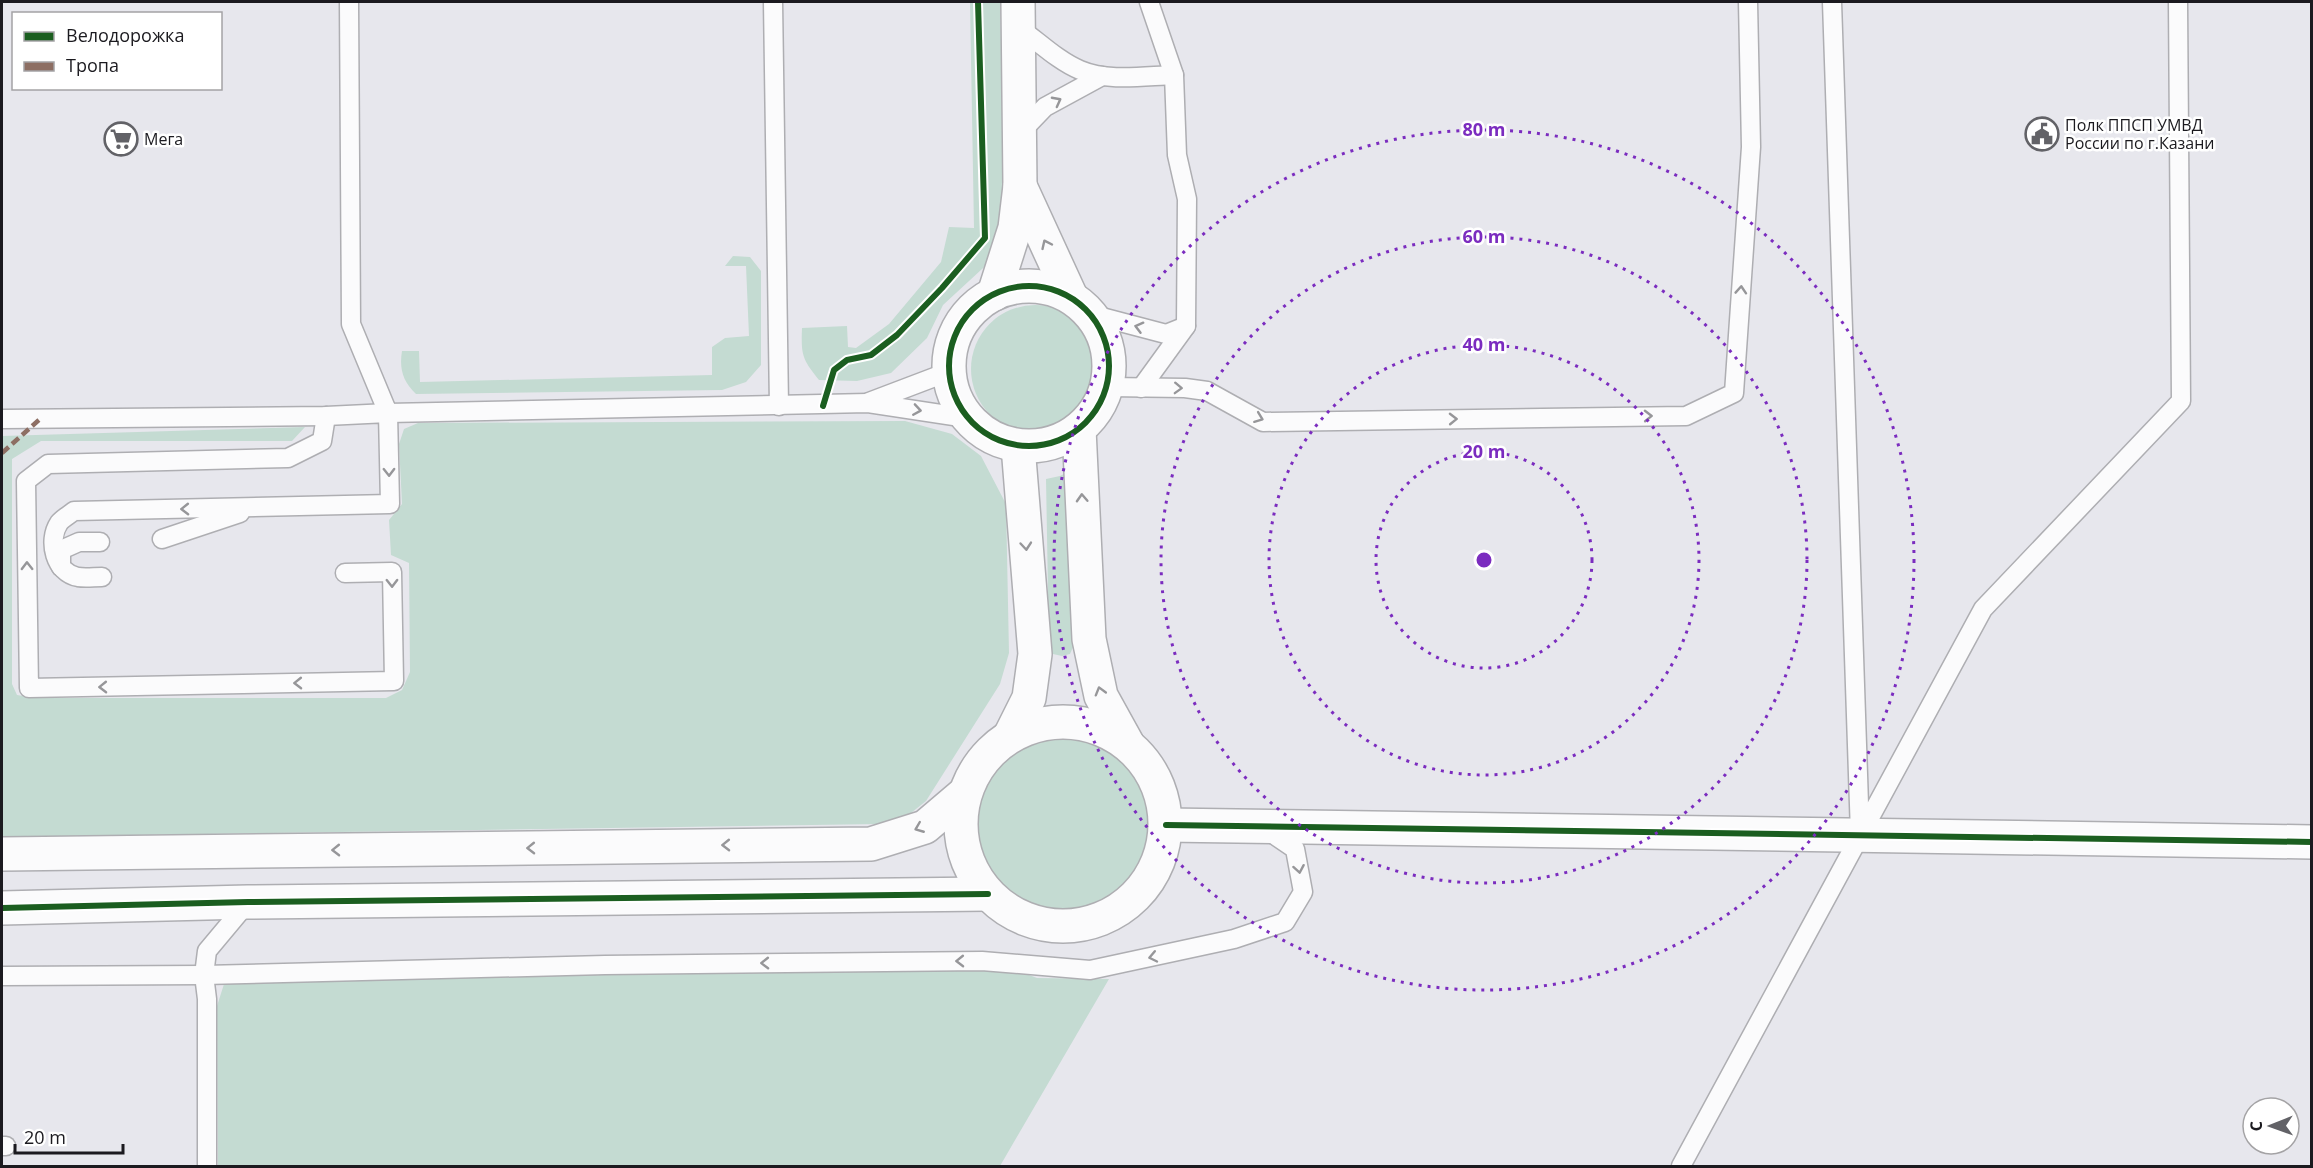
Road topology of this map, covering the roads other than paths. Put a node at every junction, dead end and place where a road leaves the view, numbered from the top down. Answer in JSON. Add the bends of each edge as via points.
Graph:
{"nodes":[{"id":1,"x":349,"y":2,"type":"edge"},
{"id":2,"x":773,"y":2,"type":"edge"},
{"id":3,"x":1149,"y":2,"type":"edge"},
{"id":4,"x":1748,"y":2,"type":"edge"},
{"id":5,"x":1832,"y":2,"type":"edge"},
{"id":6,"x":2178,"y":2,"type":"edge"},
{"id":7,"x":1018,"y":14,"type":"edge"},
{"id":8,"x":1174,"y":75,"type":"junction"},
{"id":9,"x":1102,"y":76,"type":"junction"},
{"id":10,"x":1019,"y":134,"type":"junction"},
{"id":11,"x":1020,"y":186,"type":"junction"},
{"id":12,"x":994,"y":294,"type":"junction"},
{"id":13,"x":1081,"y":306,"type":"junction"},
{"id":14,"x":1186,"y":326,"type":"junction"},
{"id":15,"x":948,"y":372,"type":"junction"},
{"id":16,"x":1107,"y":387,"type":"junction"},
{"id":17,"x":1141,"y":387,"type":"junction"},
{"id":18,"x":868,"y":403,"type":"junction"},
{"id":19,"x":779,"y":406,"type":"junction"},
{"id":20,"x":388,"y":414,"type":"junction"},
{"id":21,"x":327,"y":416,"type":"junction"},
{"id":22,"x":967,"y":418,"type":"junction"},
{"id":23,"x":2,"y":419,"type":"edge"},
{"id":24,"x":1078,"y":429,"type":"junction"},
{"id":25,"x":1018,"y":446,"type":"junction"},
{"id":26,"x":259,"y":507,"type":"junction"},
{"id":27,"x":162,"y":539,"type":"dead end"},
{"id":28,"x":100,"y":542,"type":"dead end"},
{"id":29,"x":61,"y":567,"type":"junction"},
{"id":30,"x":345,"y":573,"type":"dead end"},
{"id":31,"x":102,"y":577,"type":"dead end"},
{"id":32,"x":1010,"y":736,"type":"junction"},
{"id":33,"x":1126,"y":743,"type":"junction"},
{"id":34,"x":965,"y":793,"type":"junction"},
{"id":35,"x":1166,"y":825,"type":"junction"},
{"id":36,"x":1263,"y":827,"type":"junction"},
{"id":37,"x":1860,"y":836,"type":"junction"},
{"id":38,"x":2312,"y":842,"type":"edge"},
{"id":39,"x":2,"y":854,"type":"edge"},
{"id":40,"x":988,"y":894,"type":"junction"},
{"id":41,"x":248,"y":902,"type":"junction"},
{"id":42,"x":2,"y":908,"type":"edge"},
{"id":43,"x":204,"y":975,"type":"junction"},
{"id":44,"x":2,"y":976,"type":"edge"},
{"id":45,"x":207,"y":1167,"type":"edge"},
{"id":46,"x":1682,"y":1167,"type":"edge"}],
"edges":[{"from":1,"to":20,"type":"lane","via":[[351,324]]},
{"from":2,"to":19,"type":"lane"},
{"from":3,"to":8,"type":"lane"},
{"from":17,"to":4,"type":"lane","one_way":true,"via":[[1207,391],[1263,422],[1686,416],[1734,393],[1750,147]]},
{"from":5,"to":37,"type":"lane"},
{"from":6,"to":37,"type":"lane","via":[[2181,401],[1983,609]]},
{"from":7,"to":9,"type":"lane","via":[[1068,64]]},
{"from":7,"to":10,"type":"street"},
{"from":8,"to":9,"type":"lane"},
{"from":8,"to":14,"type":"lane","via":[[1177,155],[1187,199]]},
{"from":10,"to":9,"type":"lane","one_way":true,"via":[[1045,107]]},
{"from":10,"to":11,"type":"street"},
{"from":11,"to":12,"type":"street","via":[[1014,228]]},
{"from":13,"to":11,"type":"street","one_way":true},
{"from":12,"to":13,"type":"street","via":[[1023,285],[1048,288]]},
{"from":12,"to":15,"type":"street","via":[[976,304],[960,324],[950,347]]},
{"from":14,"to":13,"type":"lane","one_way":true,"via":[[1166,334]]},
{"from":13,"to":16,"type":"street","via":[[1103,336],[1109,361]]},
{"from":14,"to":17,"type":"lane"},
{"from":15,"to":18,"type":"lane"},
{"from":15,"to":22,"type":"street","via":[[954,396]]},
{"from":16,"to":17,"type":"lane"},
{"from":16,"to":24,"type":"street","via":[[1096,410]]},
{"from":18,"to":19,"type":"lane"},
{"from":18,"to":22,"type":"lane","one_way":true},
{"from":19,"to":20,"type":"lane"},
{"from":20,"to":21,"type":"lane"},
{"from":20,"to":26,"type":"lane","one_way":true,"via":[[390,504]]},
{"from":21,"to":23,"type":"lane"},
{"from":30,"to":21,"type":"lane","one_way":true,"via":[[392,572],[394,681],[29,688],[26,481],[48,464],[288,458],[321,441]]},
{"from":22,"to":25,"type":"street","via":[[998,441]]},
{"from":24,"to":25,"type":"street","via":[[1039,446]]},
{"from":33,"to":24,"type":"street","one_way":true,"via":[[1101,696],[1089,639]]},
{"from":25,"to":32,"type":"street","one_way":true,"via":[[1035,654],[1029,698]]},
{"from":26,"to":27,"type":"lane"},
{"from":26,"to":29,"type":"lane","one_way":true,"via":[[74,512],[59,523],[53,537],[54,553]]},
{"from":28,"to":29,"type":"lane","via":[[80,542],[61,549]]},
{"from":29,"to":31,"type":"lane","via":[[76,577]]},
{"from":32,"to":33,"type":"street","via":[[1036,724],[1062,721],[1089,725]]},
{"from":32,"to":34,"type":"street","via":[[988,754]]},
{"from":33,"to":35,"type":"street","via":[[1146,764],[1162,795]]},
{"from":34,"to":39,"type":"street","one_way":true,"via":[[925,827],[871,844]]},
{"from":34,"to":40,"type":"street","via":[[962,843],[969,867]]},
{"from":35,"to":36,"type":"street"},
{"from":35,"to":40,"type":"street","via":[[1151,878],[1139,894],[1095,922],[1061,927],[1033,922],[1005,909]]},
{"from":36,"to":37,"type":"street"},
{"from":36,"to":43,"type":"lane","one_way":true,"via":[[1295,849],[1303,892],[1285,922],[1234,939],[1090,970],[982,961]]},
{"from":37,"to":38,"type":"street"},
{"from":37,"to":46,"type":"lane"},
{"from":40,"to":41,"type":"street"},
{"from":41,"to":42,"type":"street"},
{"from":41,"to":43,"type":"lane","via":[[207,951]]},
{"from":43,"to":44,"type":"lane"},
{"from":43,"to":45,"type":"lane"}]}
